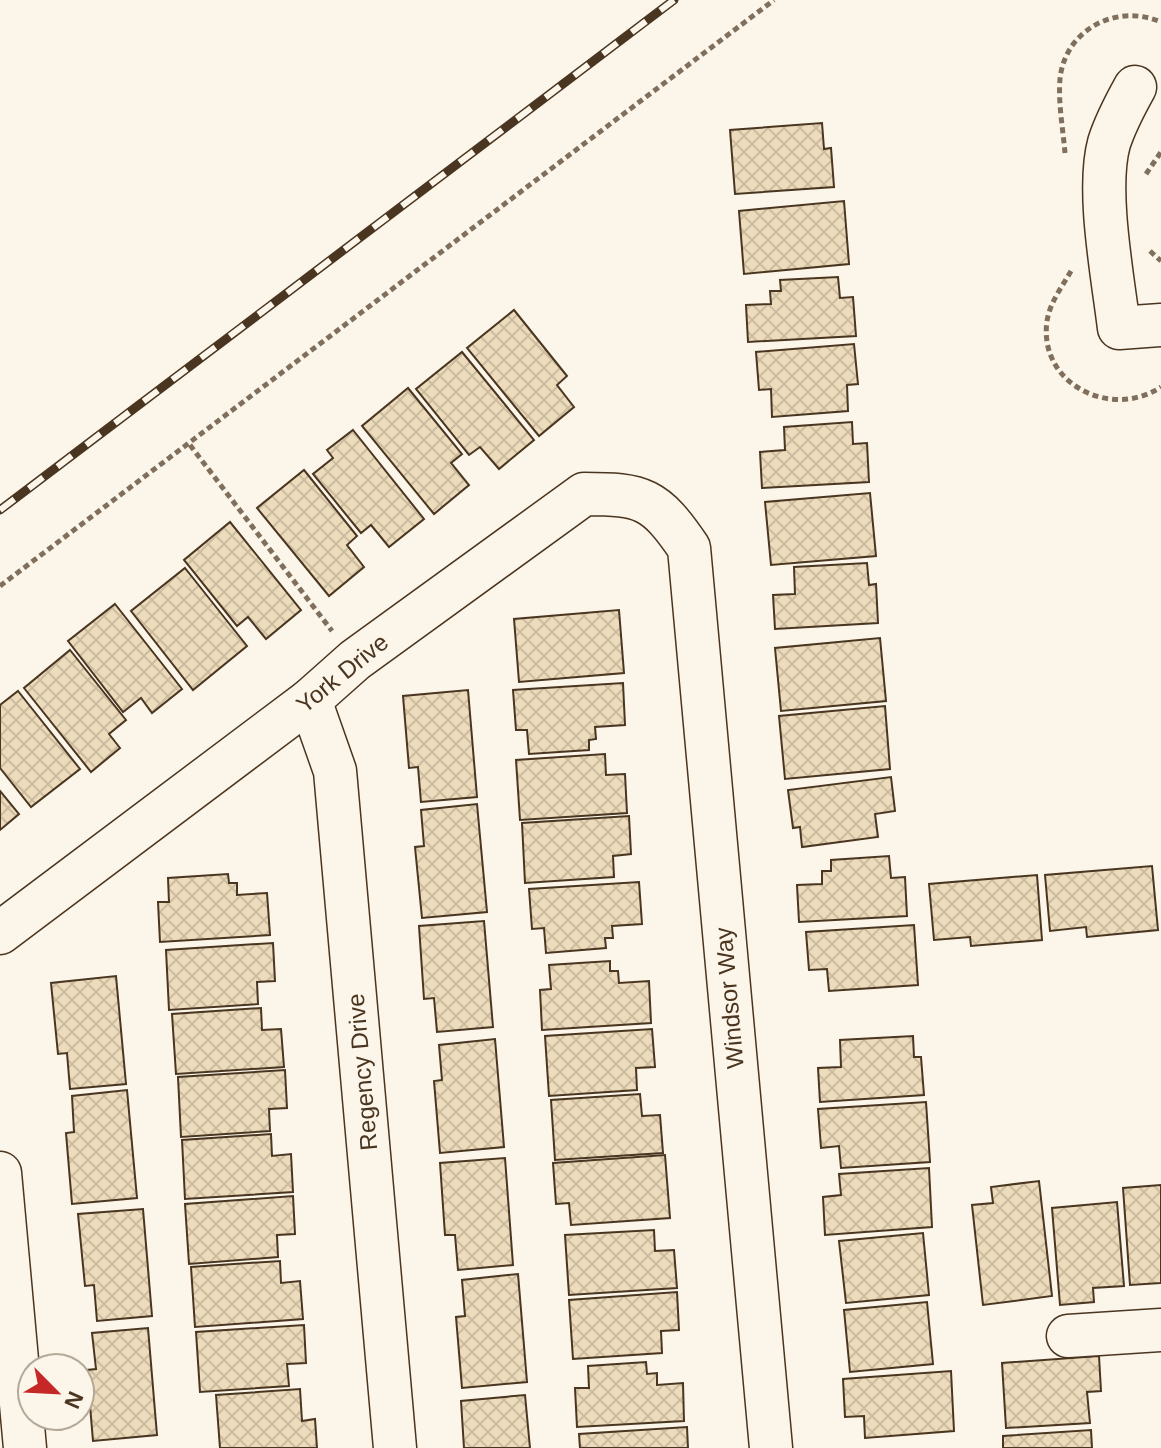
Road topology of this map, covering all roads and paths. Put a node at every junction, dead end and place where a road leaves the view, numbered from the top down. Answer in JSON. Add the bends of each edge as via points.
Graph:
{"nodes":[{"id":1,"x":774,"y":0,"type":"edge"},
{"id":2,"x":1135,"y":87,"type":"dead end"},
{"id":3,"x":1161,"y":152,"type":"edge"},
{"id":4,"x":1145,"y":177,"type":"dead end"},
{"id":5,"x":1148,"y":242,"type":"dead end"},
{"id":6,"x":1161,"y":261,"type":"edge"},
{"id":7,"x":1161,"y":325,"type":"edge"},
{"id":8,"x":190,"y":445,"type":"junction"},
{"id":9,"x":689,"y":548,"type":"joint"},
{"id":10,"x":0,"y":586,"type":"edge"},
{"id":11,"x":355,"y":660,"type":"junction"},
{"id":12,"x":310,"y":700,"type":"junction"},
{"id":13,"x":0,"y":933,"type":"edge"},
{"id":14,"x":0,"y":1173,"type":"edge"},
{"id":15,"x":1161,"y":1330,"type":"edge"},
{"id":16,"x":1068,"y":1336,"type":"dead end"},
{"id":17,"x":25,"y":1448,"type":"edge"},
{"id":18,"x":395,"y":1448,"type":"edge"},
{"id":19,"x":771,"y":1448,"type":"edge"}],
"edges":[{"from":1,"to":8,"type":"path"},
{"from":2,"to":7,"type":"street","via":[[1117,121],[1105,169],[1119,328]]},
{"from":3,"to":4,"type":"path"},
{"from":5,"to":6,"type":"path"},
{"from":8,"to":10,"type":"path"},
{"from":8,"to":11,"type":"path"},
{"from":9,"to":11,"type":"street","name":"York Drive","via":[[666,514],[630,494],[584,494]]},
{"from":9,"to":19,"type":"street","name":"Windsor Way"},
{"from":11,"to":12,"type":"street","name":"York Drive"},
{"from":12,"to":13,"type":"street","name":"York Drive"},
{"from":12,"to":18,"type":"street","name":"Regency Drive","via":[[335,771]]},
{"from":14,"to":17,"type":"street"},
{"from":15,"to":16,"type":"street"}]}
